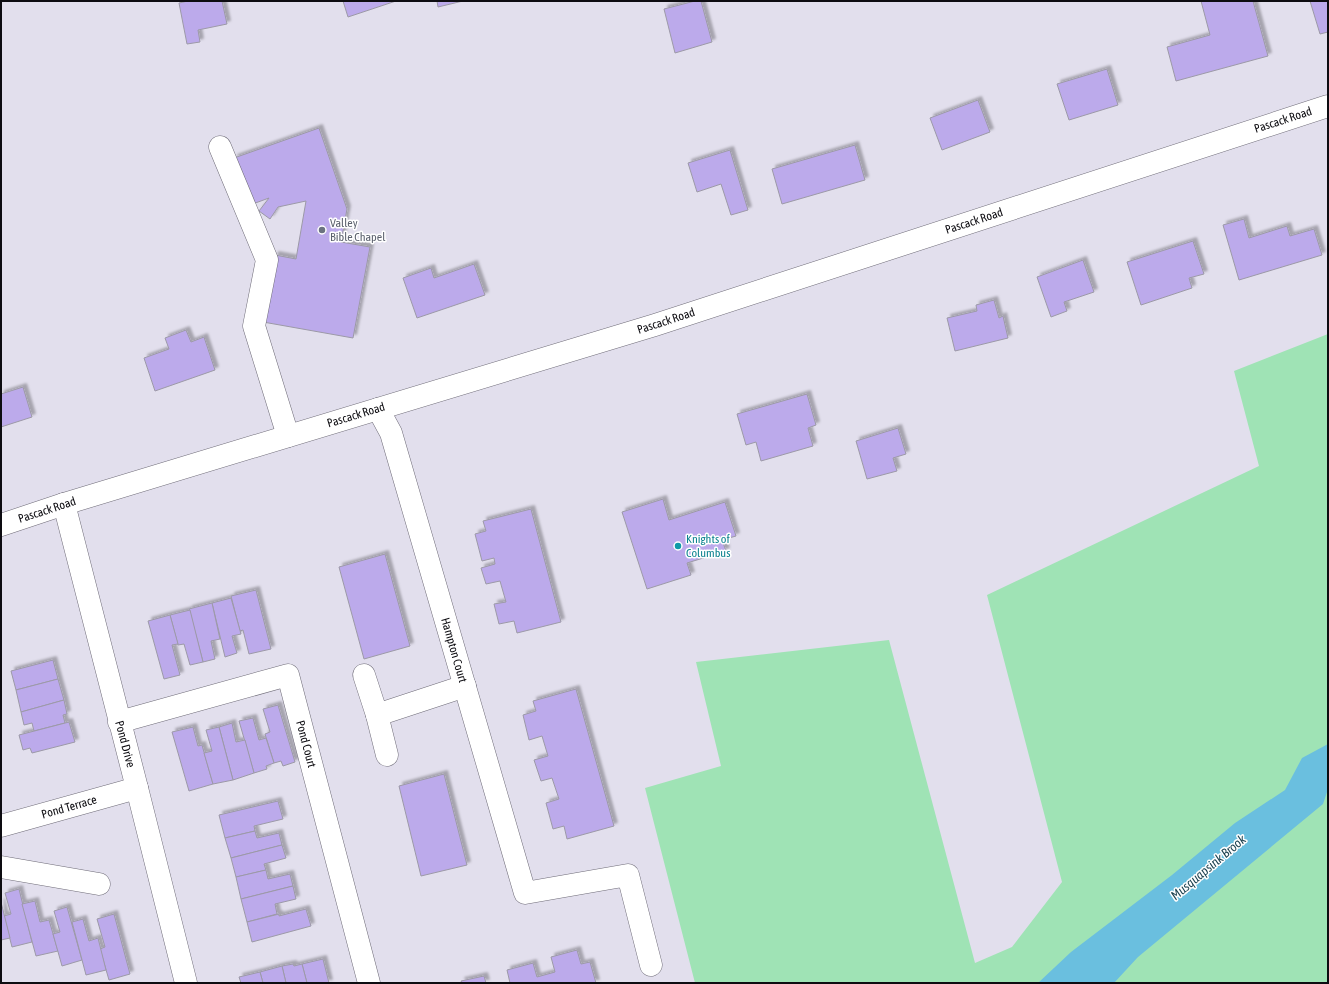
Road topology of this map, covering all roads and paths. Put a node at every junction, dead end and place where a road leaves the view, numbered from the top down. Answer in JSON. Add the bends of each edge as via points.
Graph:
{"nodes":[{"id":1,"x":1328,"y":106,"type":"edge"},
{"id":2,"x":220,"y":147,"type":"dead end"},
{"id":3,"x":378,"y":409,"type":"junction"},
{"id":4,"x":288,"y":436,"type":"junction"},
{"id":5,"x":64,"y":504,"type":"junction"},
{"id":6,"x":1,"y":525,"type":"edge"},
{"id":7,"x":364,"y":675,"type":"dead end"},
{"id":8,"x":465,"y":686,"type":"junction"},
{"id":9,"x":377,"y":715,"type":"junction"},
{"id":10,"x":119,"y":722,"type":"junction"},
{"id":11,"x":387,"y":755,"type":"dead end"},
{"id":12,"x":137,"y":788,"type":"junction"},
{"id":13,"x":1,"y":826,"type":"edge"},
{"id":14,"x":1,"y":867,"type":"edge"},
{"id":15,"x":99,"y":884,"type":"dead end"},
{"id":16,"x":651,"y":965,"type":"dead end"},
{"id":17,"x":186,"y":983,"type":"edge"},
{"id":18,"x":369,"y":983,"type":"edge"}],
"edges":[{"from":1,"to":3,"type":"street","name":"Pascack Road","via":[[655,325]]},
{"from":2,"to":4,"type":"street","via":[[267,260],[254,326]]},
{"from":3,"to":4,"type":"street","name":"Pascack Road"},
{"from":3,"to":8,"type":"street","name":"Hampton Court","via":[[391,433]]},
{"from":4,"to":5,"type":"street","name":"Pascack Road"},
{"from":5,"to":6,"type":"street","name":"Pascack Road"},
{"from":5,"to":10,"type":"street","name":"Pond Drive"},
{"from":7,"to":9,"type":"street"},
{"from":8,"to":9,"type":"street"},
{"from":8,"to":16,"type":"street","name":"Hampton Court","via":[[525,893],[628,875]]},
{"from":9,"to":11,"type":"street"},
{"from":10,"to":12,"type":"street","name":"Pond Drive"},
{"from":10,"to":18,"type":"street","name":"Pond Court","via":[[288,675]]},
{"from":12,"to":13,"type":"street","name":"Pond Terrace"},
{"from":12,"to":17,"type":"street","name":"Pond Drive"},
{"from":14,"to":15,"type":"street"}]}
